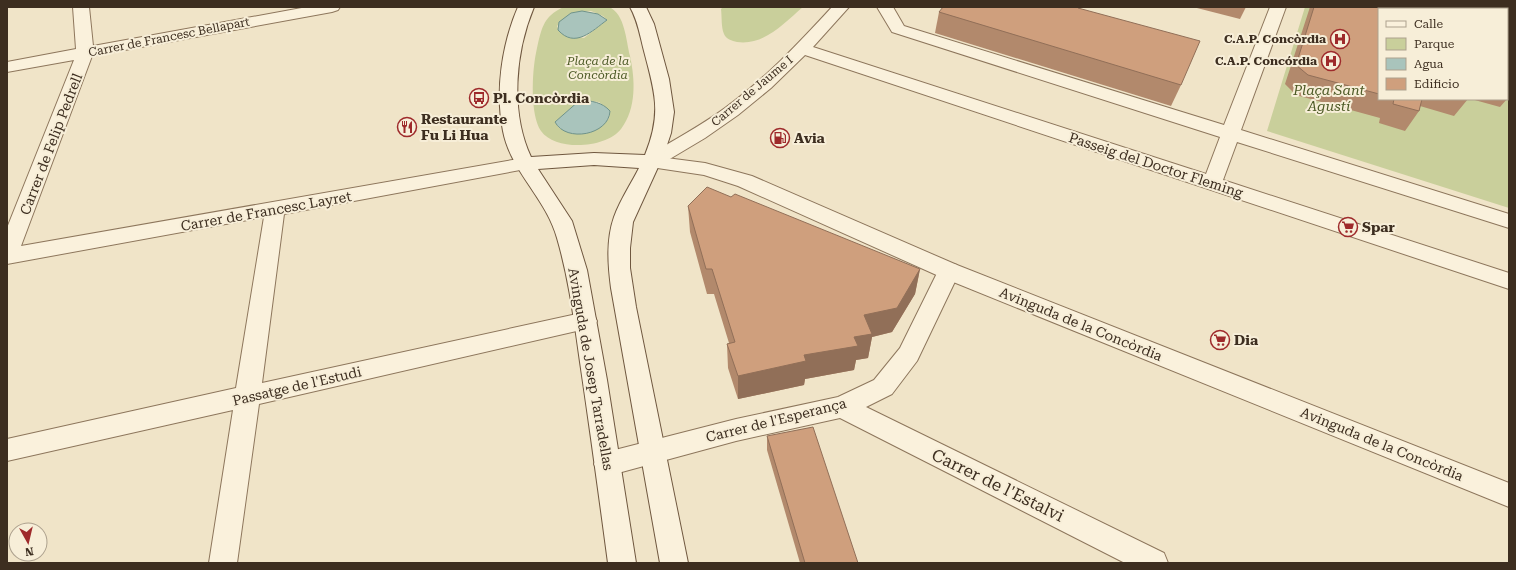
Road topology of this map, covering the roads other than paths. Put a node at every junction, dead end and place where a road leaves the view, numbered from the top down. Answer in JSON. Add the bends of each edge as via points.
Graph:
{"nodes":[{"id":1,"x":81,"y":7,"type":"edge"},
{"id":2,"x":332,"y":7,"type":"edge"},
{"id":3,"x":526,"y":7,"type":"edge"},
{"id":4,"x":638,"y":7,"type":"edge"},
{"id":5,"x":841,"y":7,"type":"edge"},
{"id":6,"x":885,"y":7,"type":"edge"},
{"id":7,"x":1278,"y":7,"type":"edge"},
{"id":8,"x":803,"y":49,"type":"junction"},
{"id":9,"x":85,"y":53,"type":"junction"},
{"id":10,"x":7,"y":67,"type":"edge"},
{"id":11,"x":1232,"y":134,"type":"junction"},
{"id":12,"x":652,"y":162,"type":"junction"},
{"id":13,"x":524,"y":164,"type":"junction"},
{"id":14,"x":1212,"y":183,"type":"junction"},
{"id":15,"x":275,"y":209,"type":"junction"},
{"id":16,"x":1509,"y":221,"type":"edge"},
{"id":17,"x":7,"y":255,"type":"edge"},
{"id":18,"x":949,"y":271,"type":"junction"},
{"id":19,"x":1509,"y":281,"type":"edge"},
{"id":20,"x":586,"y":321,"type":"junction"},
{"id":21,"x":246,"y":397,"type":"junction"},
{"id":22,"x":842,"y":407,"type":"junction"},
{"id":23,"x":7,"y":450,"type":"edge"},
{"id":24,"x":652,"y":451,"type":"junction"},
{"id":25,"x":607,"y":464,"type":"junction"},
{"id":26,"x":1509,"y":495,"type":"edge"},
{"id":27,"x":223,"y":563,"type":"edge"},
{"id":28,"x":622,"y":563,"type":"edge"},
{"id":29,"x":674,"y":563,"type":"edge"},
{"id":30,"x":1154,"y":563,"type":"edge"}],
"edges":[{"from":1,"to":9,"type":"street","name":"Carrer de Felip Pedrell"},
{"from":2,"to":9,"type":"street","name":"Carrer de Francesc Bellapart"},
{"from":3,"to":13,"type":"street","via":[[514,36],[510,102],[512,132]]},
{"from":4,"to":12,"type":"street","via":[[666,105]]},
{"from":5,"to":8,"type":"street","name":"Carrer de Jaume I"},
{"from":6,"to":11,"type":"street","via":[[898,29]]},
{"from":7,"to":11,"type":"street"},
{"from":8,"to":12,"type":"street","name":"Carrer de Jaume I","via":[[741,104],[714,124]]},
{"from":8,"to":14,"type":"street","name":"Passeig del Doctor Fleming"},
{"from":9,"to":10,"type":"street","name":"Carrer de Francesc Bellapart"},
{"from":9,"to":17,"type":"street","name":"Carrer de Felip Pedrell"},
{"from":11,"to":14,"type":"street"},
{"from":11,"to":16,"type":"street"},
{"from":12,"to":13,"type":"street","via":[[594,159]]},
{"from":12,"to":18,"type":"street","name":"Avinguda de la Concòrdia","via":[[705,169],[745,181]]},
{"from":12,"to":24,"type":"street","via":[[624,218],[619,250],[625,307]]},
{"from":13,"to":15,"type":"street","name":"Carrer de Francesc Layret"},
{"from":13,"to":20,"type":"street","name":"Avinguda de Josep Tarradellas","via":[[552,203],[567,235]]},
{"from":14,"to":19,"type":"street","name":"Passeig del Doctor Fleming"},
{"from":15,"to":17,"type":"street","name":"Carrer de Francesc Layret"},
{"from":15,"to":21,"type":"street"},
{"from":18,"to":22,"type":"street","name":"Carrer de l'Esperança","via":[[909,354],[883,387]]},
{"from":18,"to":26,"type":"street","name":"Avinguda de la Concòrdia"},
{"from":20,"to":21,"type":"street","name":"Passatge de l'Estudi"},
{"from":20,"to":25,"type":"street","name":"Avinguda de Josep Tarradellas"},
{"from":21,"to":23,"type":"street","name":"Passatge de l'Estudi"},
{"from":21,"to":27,"type":"street"},
{"from":22,"to":24,"type":"street","name":"Carrer de l'Esperança"},
{"from":22,"to":30,"type":"street","name":"Carrer de l'Estalvi"},
{"from":24,"to":25,"type":"street","name":"Carrer de l'Esperança"},
{"from":24,"to":29,"type":"street"},
{"from":25,"to":28,"type":"street","name":"Avinguda de Josep Tarradellas"}]}
